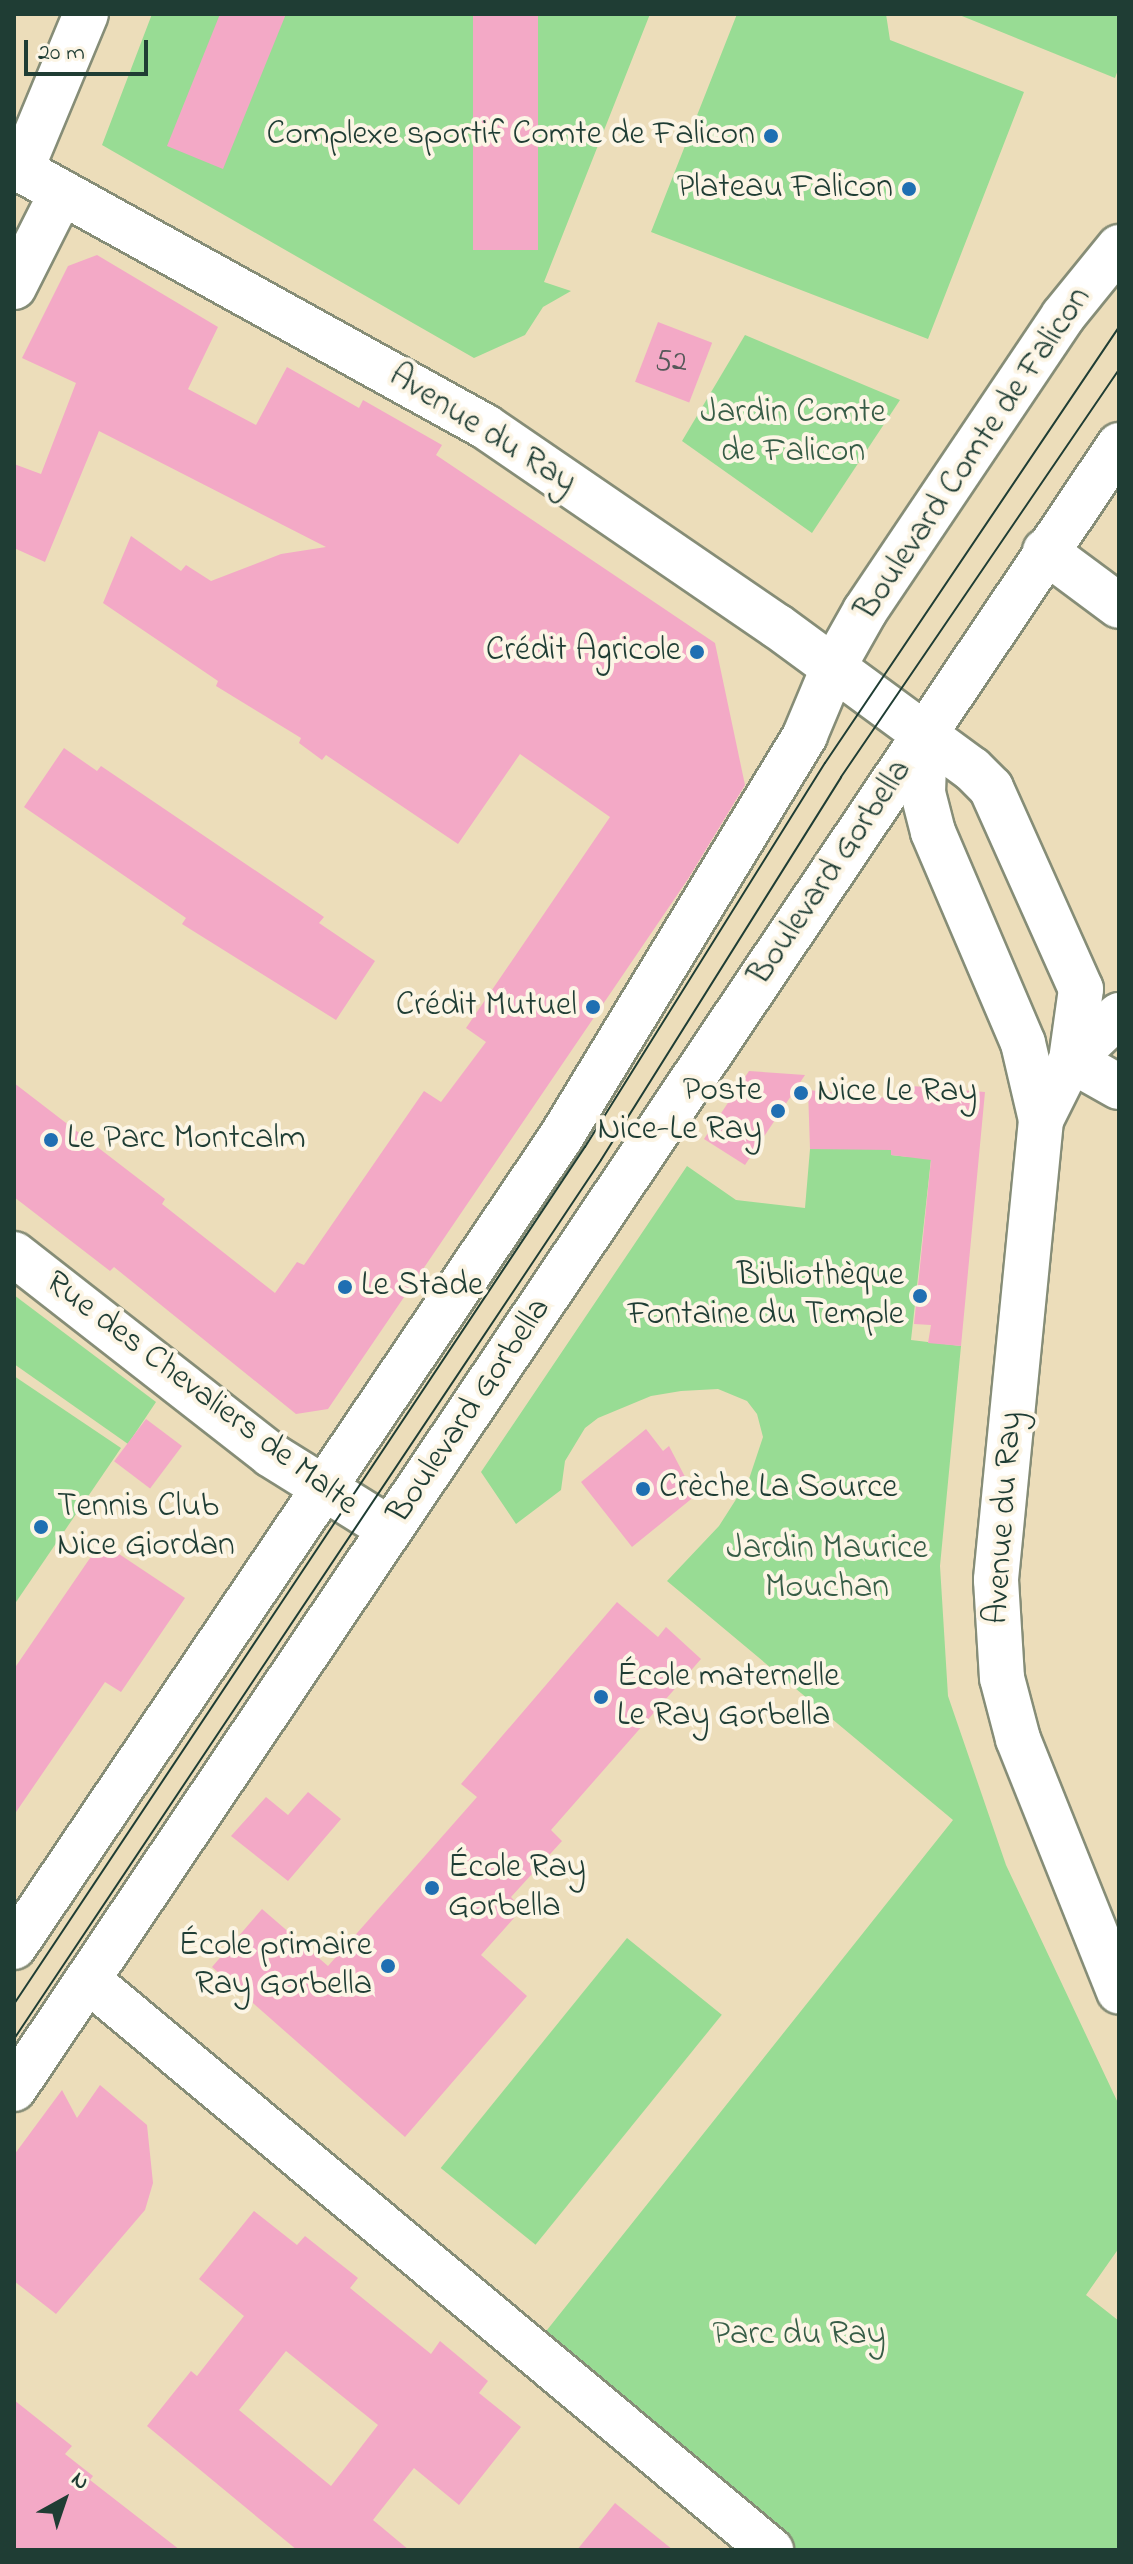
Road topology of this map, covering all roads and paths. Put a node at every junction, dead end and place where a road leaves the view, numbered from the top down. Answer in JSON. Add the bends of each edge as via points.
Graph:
{"nodes":[{"id":1,"x":86,"y":14,"type":"edge"},
{"id":2,"x":18,"y":168,"type":"edge"},
{"id":3,"x":62,"y":192,"type":"junction"},
{"id":4,"x":1119,"y":247,"type":"edge"},
{"id":5,"x":14,"y":287,"type":"edge"},
{"id":6,"x":1119,"y":445,"type":"edge"},
{"id":7,"x":1045,"y":551,"type":"junction"},
{"id":8,"x":1119,"y":606,"type":"edge"},
{"id":9,"x":834,"y":666,"type":"junction"},
{"id":10,"x":925,"y":733,"type":"junction"},
{"id":11,"x":868,"y":818,"type":"junction"},
{"id":12,"x":933,"y":832,"type":"junction"},
{"id":13,"x":1007,"y":1005,"type":"junction"},
{"id":14,"x":1119,"y":1015,"type":"edge"},
{"id":15,"x":1071,"y":1060,"type":"junction"},
{"id":16,"x":1119,"y":1087,"type":"edge"},
{"id":17,"x":1041,"y":1120,"type":"junction"},
{"id":18,"x":14,"y":1254,"type":"edge"},
{"id":19,"x":321,"y":1489,"type":"junction"},
{"id":20,"x":390,"y":1529,"type":"junction"},
{"id":21,"x":14,"y":1947,"type":"edge"},
{"id":22,"x":88,"y":1980,"type":"junction"},
{"id":23,"x":1119,"y":1992,"type":"edge"},
{"id":24,"x":14,"y":2089,"type":"edge"},
{"id":25,"x":771,"y":2550,"type":"edge"}],
"edges":[{"from":1,"to":2,"type":"main road"},
{"from":2,"to":3,"type":"main road","name":"Avenue du Ray"},
{"from":3,"to":5,"type":"main road"},
{"from":3,"to":9,"type":"main road","name":"Avenue du Ray","via":[[486,427]]},
{"from":4,"to":9,"type":"main road","name":"Boulevard Comte de Falicon","via":[[1040,349]]},
{"from":6,"to":7,"type":"main road"},
{"from":7,"to":8,"type":"main road"},
{"from":7,"to":10,"type":"main road"},
{"from":9,"to":10,"type":"main road","name":"Avenue du Ray"},
{"from":9,"to":19,"type":"main road","via":[[805,735],[561,1137]]},
{"from":10,"to":11,"type":"main road","name":"Boulevard Gorbella"},
{"from":10,"to":12,"type":"main road","name":"Avenue du Ray","via":[[923,793]]},
{"from":10,"to":15,"type":"main road","name":"Avenue du Ray","via":[[991,788],[1003,814],[1081,989]]},
{"from":11,"to":12,"type":"main road","via":[[906,817]]},
{"from":11,"to":20,"type":"main road","name":"Boulevard Gorbella"},
{"from":12,"to":13,"type":"main road","name":"Avenue du Ray"},
{"from":13,"to":15,"type":"main road","name":"Avenue du Ray","via":[[1040,1043]]},
{"from":13,"to":17,"type":"main road","name":"Avenue du Ray","via":[[1023,1043]]},
{"from":14,"to":15,"type":"main road"},
{"from":15,"to":16,"type":"main road"},
{"from":15,"to":17,"type":"main road","name":"Avenue du Ray"},
{"from":17,"to":23,"type":"main road","name":"Avenue du Ray","via":[[999,1550],[998,1652],[1018,1739]]},
{"from":18,"to":19,"type":"main road","name":"Rue des Chevaliers de Malte"},
{"from":19,"to":20,"type":"main road","name":"Rue des Chevaliers de Malte"},
{"from":19,"to":21,"type":"main road"},
{"from":20,"to":22,"type":"main road","name":"Boulevard Gorbella"},
{"from":22,"to":24,"type":"main road","name":"Boulevard Gorbella"},
{"from":22,"to":25,"type":"main road"}]}
